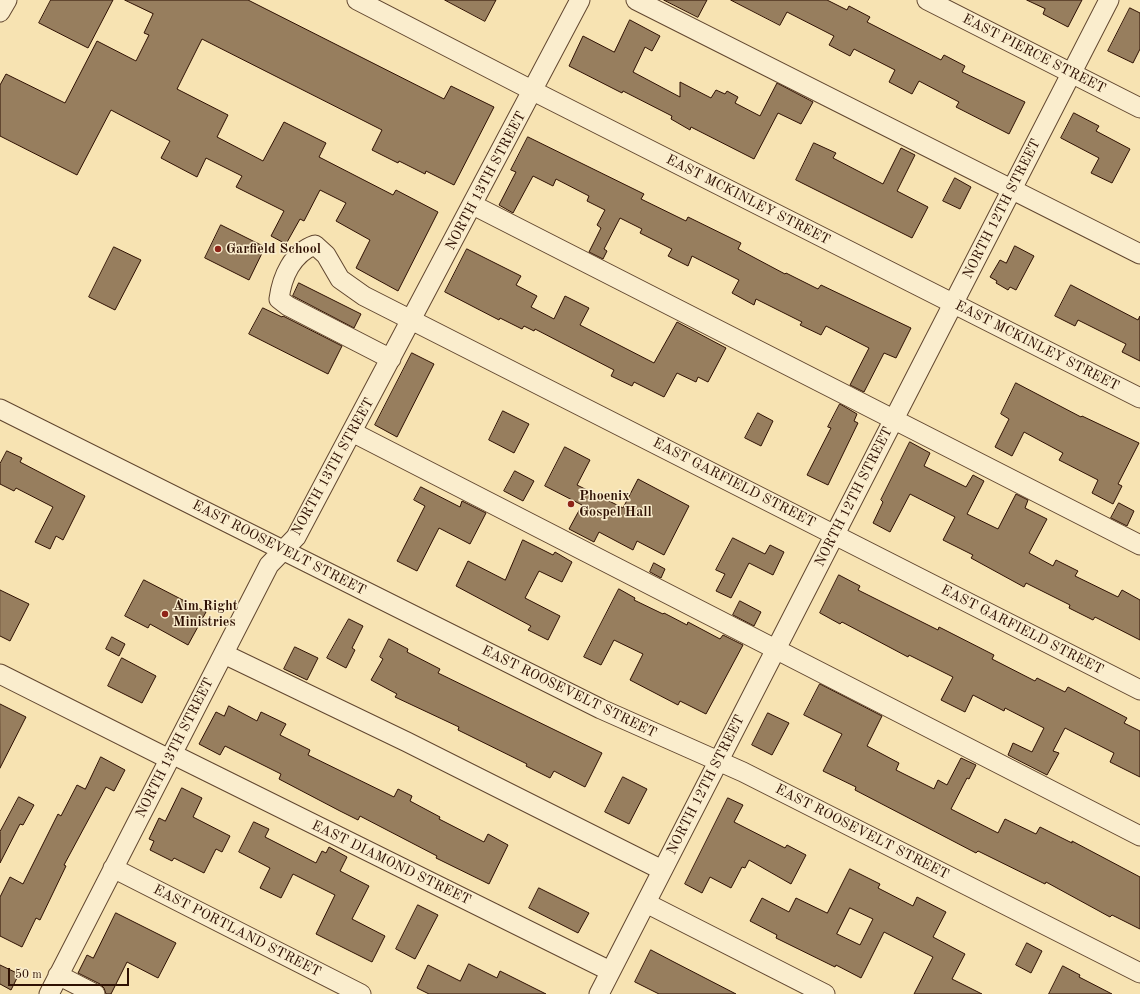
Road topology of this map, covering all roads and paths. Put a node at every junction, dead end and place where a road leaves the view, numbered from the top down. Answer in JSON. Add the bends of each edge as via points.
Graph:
{"nodes":[{"id":1,"x":7,"y":0,"type":"edge"},
{"id":2,"x":357,"y":0,"type":"edge"},
{"id":3,"x":580,"y":0,"type":"edge"},
{"id":4,"x":636,"y":0,"type":"edge"},
{"id":5,"x":927,"y":0,"type":"edge"},
{"id":6,"x":1109,"y":0,"type":"edge"},
{"id":7,"x":0,"y":12,"type":"edge"},
{"id":8,"x":1071,"y":73,"type":"junction"},
{"id":9,"x":533,"y":91,"type":"junction"},
{"id":10,"x":1140,"y":108,"type":"edge"},
{"id":11,"x":1011,"y":189,"type":"junction"},
{"id":12,"x":473,"y":205,"type":"junction"},
{"id":13,"x":1140,"y":254,"type":"edge"},
{"id":14,"x":953,"y":303,"type":"junction"},
{"id":15,"x":412,"y":321,"type":"junction"},
{"id":16,"x":391,"y":359,"type":"junction"},
{"id":17,"x":1140,"y":398,"type":"edge"},
{"id":18,"x":0,"y":409,"type":"edge"},
{"id":19,"x":893,"y":420,"type":"junction"},
{"id":20,"x":352,"y":432,"type":"junction"},
{"id":21,"x":835,"y":534,"type":"junction"},
{"id":22,"x":1140,"y":545,"type":"edge"},
{"id":23,"x":282,"y":550,"type":"junction"},
{"id":24,"x":775,"y":650,"type":"junction"},
{"id":25,"x":224,"y":654,"type":"junction"},
{"id":26,"x":0,"y":674,"type":"edge"},
{"id":27,"x":1140,"y":690,"type":"edge"},
{"id":28,"x":171,"y":757,"type":"junction"},
{"id":29,"x":718,"y":761,"type":"junction"},
{"id":30,"x":1140,"y":836,"type":"edge"},
{"id":31,"x":114,"y":868,"type":"junction"},
{"id":32,"x":662,"y":870,"type":"junction"},
{"id":33,"x":646,"y":903,"type":"junction"},
{"id":34,"x":610,"y":971,"type":"junction"},
{"id":35,"x":1140,"y":973,"type":"edge"},
{"id":36,"x":58,"y":975,"type":"junction"},
{"id":37,"x":49,"y":994,"type":"edge"},
{"id":38,"x":95,"y":994,"type":"edge"},
{"id":39,"x":361,"y":994,"type":"edge"},
{"id":40,"x":599,"y":994,"type":"edge"},
{"id":41,"x":825,"y":994,"type":"edge"}],
"edges":[{"from":1,"to":7,"type":"street"},
{"from":2,"to":9,"type":"street","name":"EAST MCKINLEY STREET"},
{"from":3,"to":9,"type":"street","name":"NORTH 13TH STREET"},
{"from":4,"to":11,"type":"street"},
{"from":5,"to":8,"type":"street","name":"EAST PIERCE STREET"},
{"from":6,"to":8,"type":"street","name":"NORTH 12TH STREET"},
{"from":8,"to":10,"type":"street","name":"EAST PIERCE STREET"},
{"from":8,"to":11,"type":"street","name":"NORTH 12TH STREET"},
{"from":9,"to":12,"type":"street","name":"NORTH 13TH STREET"},
{"from":9,"to":14,"type":"street","name":"EAST MCKINLEY STREET"},
{"from":11,"to":13,"type":"street"},
{"from":11,"to":14,"type":"street","name":"NORTH 12TH STREET"},
{"from":12,"to":15,"type":"street","name":"NORTH 13TH STREET"},
{"from":12,"to":19,"type":"street"},
{"from":14,"to":17,"type":"street","name":"EAST MCKINLEY STREET"},
{"from":14,"to":19,"type":"street","name":"NORTH 12TH STREET"},
{"from":15,"to":16,"type":"street","name":"NORTH 13TH STREET"},
{"from":15,"to":16,"type":"street","name":"EAST GARFIELD STREET","via":[[364,296],[340,279],[326,255],[315,245],[305,248],[290,264],[281,282],[279,299]]},
{"from":15,"to":21,"type":"street","name":"EAST GARFIELD STREET"},
{"from":16,"to":20,"type":"street","name":"NORTH 13TH STREET"},
{"from":18,"to":23,"type":"street","name":"EAST ROOSEVELT STREET"},
{"from":19,"to":21,"type":"street","name":"NORTH 12TH STREET"},
{"from":19,"to":22,"type":"street"},
{"from":20,"to":23,"type":"street","name":"NORTH 13TH STREET","via":[[296,537]]},
{"from":20,"to":24,"type":"street"},
{"from":21,"to":24,"type":"street","name":"NORTH 12TH STREET"},
{"from":21,"to":27,"type":"street","name":"EAST GARFIELD STREET"},
{"from":23,"to":25,"type":"street","name":"NORTH 13TH STREET","via":[[269,565]]},
{"from":23,"to":29,"type":"street","name":"EAST ROOSEVELT STREET","via":[[601,710]]},
{"from":24,"to":29,"type":"street","name":"NORTH 12TH STREET"},
{"from":24,"to":30,"type":"street"},
{"from":25,"to":28,"type":"street","name":"NORTH 13TH STREET"},
{"from":25,"to":32,"type":"street"},
{"from":26,"to":28,"type":"street","name":"EAST DIAMOND STREET"},
{"from":28,"to":31,"type":"street","name":"NORTH 13TH STREET"},
{"from":28,"to":34,"type":"street","name":"EAST DIAMOND STREET"},
{"from":29,"to":32,"type":"street","name":"NORTH 12TH STREET"},
{"from":29,"to":35,"type":"street","name":"EAST ROOSEVELT STREET"},
{"from":31,"to":36,"type":"street","name":"NORTH 13TH STREET"},
{"from":31,"to":39,"type":"street","name":"EAST PORTLAND STREET"},
{"from":32,"to":33,"type":"street","name":"NORTH 12TH STREET"},
{"from":33,"to":34,"type":"street","name":"NORTH 12TH STREET"},
{"from":33,"to":41,"type":"street"},
{"from":34,"to":40,"type":"street","name":"NORTH 12TH STREET"},
{"from":36,"to":37,"type":"street","name":"NORTH 13TH STREET"},
{"from":36,"to":38,"type":"street"}]}
